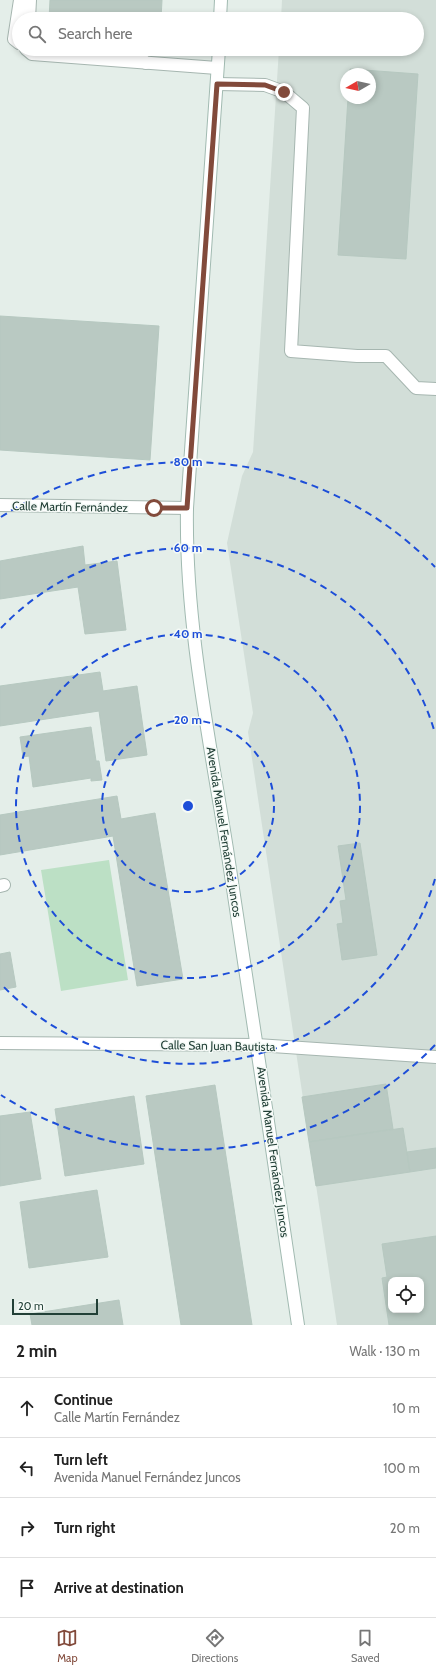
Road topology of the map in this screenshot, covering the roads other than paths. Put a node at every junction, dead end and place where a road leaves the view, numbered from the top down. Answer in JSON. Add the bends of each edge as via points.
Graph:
{"nodes":[{"id":1,"x":20,"y":0,"type":"edge"},
{"id":2,"x":30,"y":0,"type":"edge"},
{"id":3,"x":221,"y":0,"type":"edge"},
{"id":4,"x":18,"y":12,"type":"edge"},
{"id":5,"x":29,"y":12,"type":"edge"},
{"id":6,"x":220,"y":12,"type":"edge"},
{"id":7,"x":57,"y":56,"type":"edge"},
{"id":8,"x":139,"y":56,"type":"edge"},
{"id":9,"x":218,"y":56,"type":"edge"},
{"id":10,"x":146,"y":63,"type":"junction"},
{"id":11,"x":218,"y":68,"type":"junction"},
{"id":12,"x":217,"y":84,"type":"junction"},
{"id":13,"x":436,"y":389,"type":"edge"},
{"id":14,"x":0,"y":505,"type":"edge"},
{"id":15,"x":187,"y":508,"type":"junction"},
{"id":16,"x":0,"y":1043,"type":"edge"},
{"id":17,"x":257,"y":1045,"type":"junction"},
{"id":18,"x":436,"y":1057,"type":"edge"},
{"id":19,"x":298,"y":1325,"type":"edge"}],
"edges":[{"from":1,"to":4,"type":"main road"},
{"from":2,"to":5,"type":"main road"},
{"from":3,"to":6,"type":"main road"},
{"from":7,"to":10,"type":"main road"},
{"from":8,"to":10,"type":"main road"},
{"from":9,"to":11,"type":"main road","name":"Avenida Manuel Fernández Juncos"},
{"from":10,"to":11,"type":"main road"},
{"from":11,"to":12,"type":"main road","name":"Avenida Manuel Fernández Juncos"},
{"from":12,"to":13,"type":"main road","via":[[265,85],[284,92],[303,108],[291,351],[386,356],[416,388]]},
{"from":12,"to":15,"type":"main road","name":"Avenida Manuel Fernández Juncos"},
{"from":14,"to":15,"type":"main road","name":"Calle Martín Fernández"},
{"from":15,"to":17,"type":"main road","name":"Avenida Manuel Fernández Juncos","via":[[188,575],[195,643]]},
{"from":16,"to":17,"type":"main road","name":"Calle San Juan Bautista"},
{"from":17,"to":18,"type":"main road","name":"Calle San Juan Bautista"},
{"from":17,"to":19,"type":"main road","name":"Avenida Manuel Fernández Juncos"}]}
